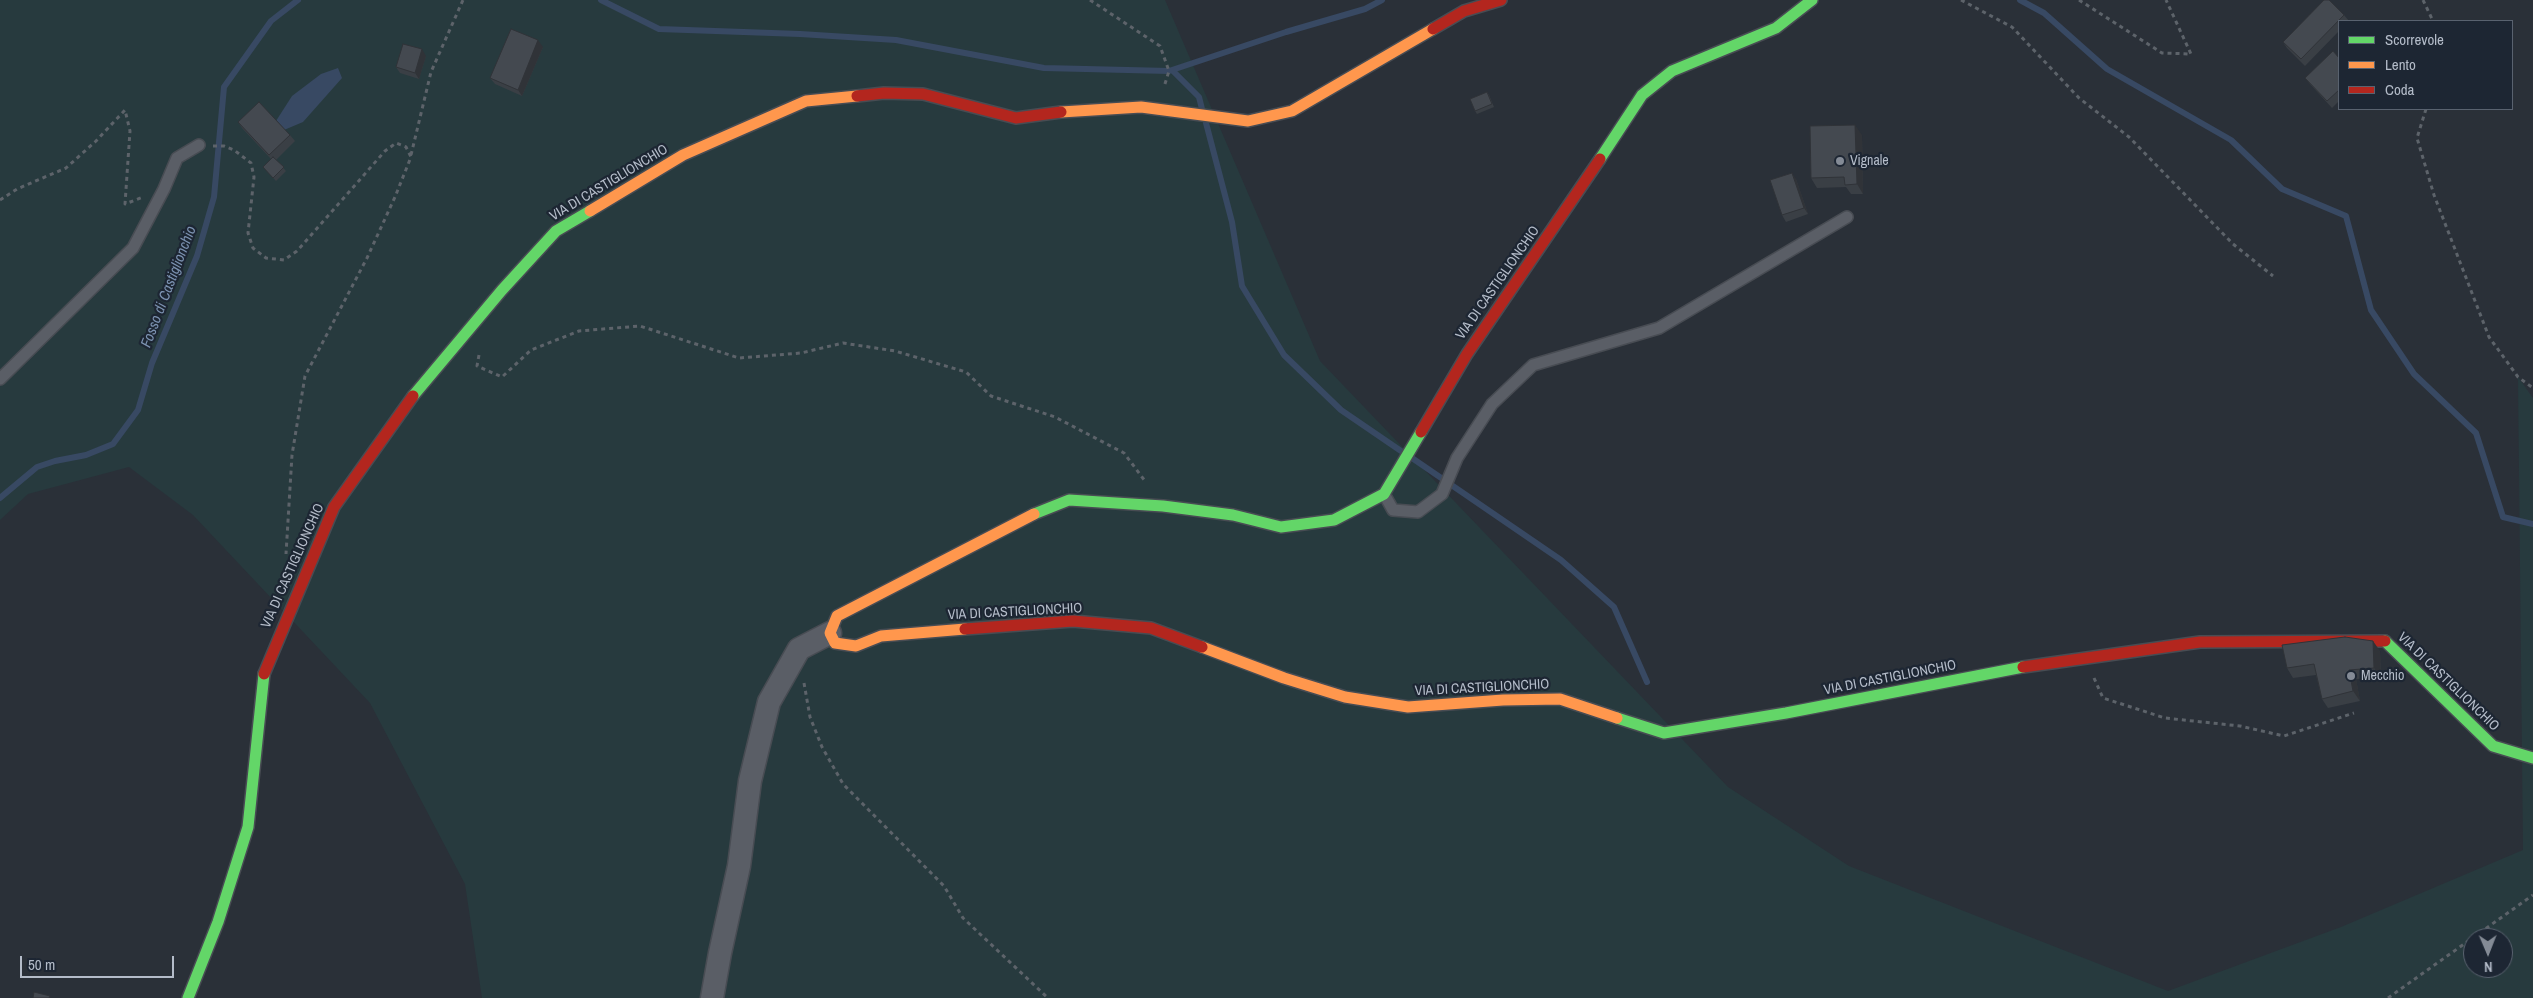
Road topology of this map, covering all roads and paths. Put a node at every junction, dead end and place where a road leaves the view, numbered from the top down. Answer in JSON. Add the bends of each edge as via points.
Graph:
{"nodes":[{"id":1,"x":463,"y":0,"type":"edge"},
{"id":2,"x":1090,"y":0,"type":"edge"},
{"id":3,"x":1501,"y":0,"type":"edge"},
{"id":4,"x":1812,"y":0,"type":"edge"},
{"id":5,"x":1961,"y":0,"type":"edge"},
{"id":6,"x":2079,"y":0,"type":"edge"},
{"id":7,"x":2166,"y":0,"type":"edge"},
{"id":8,"x":2423,"y":0,"type":"edge"},
{"id":9,"x":2433,"y":20,"type":"edge"},
{"id":10,"x":1141,"y":107,"type":"junction"},
{"id":11,"x":2426,"y":110,"type":"edge"},
{"id":12,"x":200,"y":146,"type":"dead end"},
{"id":13,"x":224,"y":146,"type":"dead end"},
{"id":14,"x":410,"y":156,"type":"junction"},
{"id":15,"x":164,"y":189,"type":"junction"},
{"id":16,"x":0,"y":200,"type":"edge"},
{"id":17,"x":1847,"y":217,"type":"dead end"},
{"id":18,"x":2273,"y":276,"type":"dead end"},
{"id":19,"x":479,"y":350,"type":"dead end"},
{"id":20,"x":0,"y":379,"type":"edge"},
{"id":21,"x":2533,"y":388,"type":"edge"},
{"id":22,"x":1384,"y":494,"type":"junction"},
{"id":23,"x":1164,"y":506,"type":"junction"},
{"id":24,"x":286,"y":559,"type":"dead end"},
{"id":25,"x":830,"y":633,"type":"junction"},
{"id":26,"x":799,"y":649,"type":"junction"},
{"id":27,"x":2084,"y":658,"type":"junction"},
{"id":28,"x":2354,"y":713,"type":"dead end"},
{"id":29,"x":2533,"y":758,"type":"edge"},
{"id":30,"x":2533,"y":895,"type":"edge"},
{"id":31,"x":188,"y":998,"type":"edge"},
{"id":32,"x":712,"y":998,"type":"edge"},
{"id":33,"x":1048,"y":998,"type":"edge"},
{"id":34,"x":2388,"y":998,"type":"edge"}],
"edges":[{"from":1,"to":14,"type":"path","via":[[431,72]]},
{"from":2,"to":10,"type":"path","via":[[1160,46],[1169,71],[1162,92]]},
{"from":3,"to":10,"type":"street","name":"VIA DI CASTIGLIONCHIO","via":[[1464,11],[1292,111],[1248,121]]},
{"from":4,"to":22,"type":"street","name":"VIA DI CASTIGLIONCHIO","via":[[1776,28],[1672,72],[1642,95],[1467,354]]},
{"from":5,"to":18,"type":"path","via":[[2012,27],[2079,98],[2129,137],[2233,244]]},
{"from":6,"to":7,"type":"path","via":[[2162,53],[2191,54]]},
{"from":8,"to":9,"type":"path"},
{"from":10,"to":31,"type":"street","name":"VIA DI CASTIGLIONCHIO","via":[[1016,118],[923,94],[884,93],[806,101],[683,155],[556,231],[401,410],[334,507],[266,668],[248,827],[218,922]]},
{"from":11,"to":21,"type":"path","via":[[2417,138],[2441,213],[2489,337],[2518,377]]},
{"from":12,"to":15,"type":"lane","via":[[177,158]]},
{"from":13,"to":14,"type":"path","via":[[251,163],[254,177],[248,233],[253,248],[266,258],[284,260],[297,251],[385,152],[396,143],[406,147]]},
{"from":14,"to":24,"type":"path","via":[[367,258],[305,376],[292,455]]},
{"from":15,"to":16,"type":"path","via":[[125,204],[130,131],[125,110],[66,168]]},
{"from":15,"to":20,"type":"lane","via":[[133,248]]},
{"from":17,"to":22,"type":"lane","via":[[1660,328],[1533,365],[1492,404],[1457,458],[1442,494],[1418,512],[1393,510]]},
{"from":19,"to":23,"type":"path","via":[[477,366],[502,377],[531,350],[579,331],[640,326],[739,358],[800,353],[843,343],[895,351],[966,372],[991,396],[1055,417],[1124,453]]},
{"from":22,"to":23,"type":"street","via":[[1334,520],[1281,526],[1233,515]]},
{"from":23,"to":25,"type":"street","via":[[1069,500],[1016,522],[837,616]]},
{"from":25,"to":26,"type":"street"},
{"from":25,"to":27,"type":"street","name":"VIA DI CASTIGLIONCHIO","via":[[835,643],[856,646],[881,636],[1073,621],[1151,628],[1284,678],[1345,697],[1408,707],[1560,698],[1664,733]]},
{"from":26,"to":32,"type":"street","via":[[769,702],[750,781],[739,866]]},
{"from":26,"to":33,"type":"path","via":[[810,718],[843,784],[944,886],[963,918]]},
{"from":27,"to":28,"type":"path","via":[[2103,698],[2165,718],[2240,726],[2284,736]]},
{"from":27,"to":29,"type":"street","name":"VIA DI CASTIGLIONCHIO","via":[[2200,642],[2385,641],[2492,746]]},
{"from":30,"to":34,"type":"path"}]}
